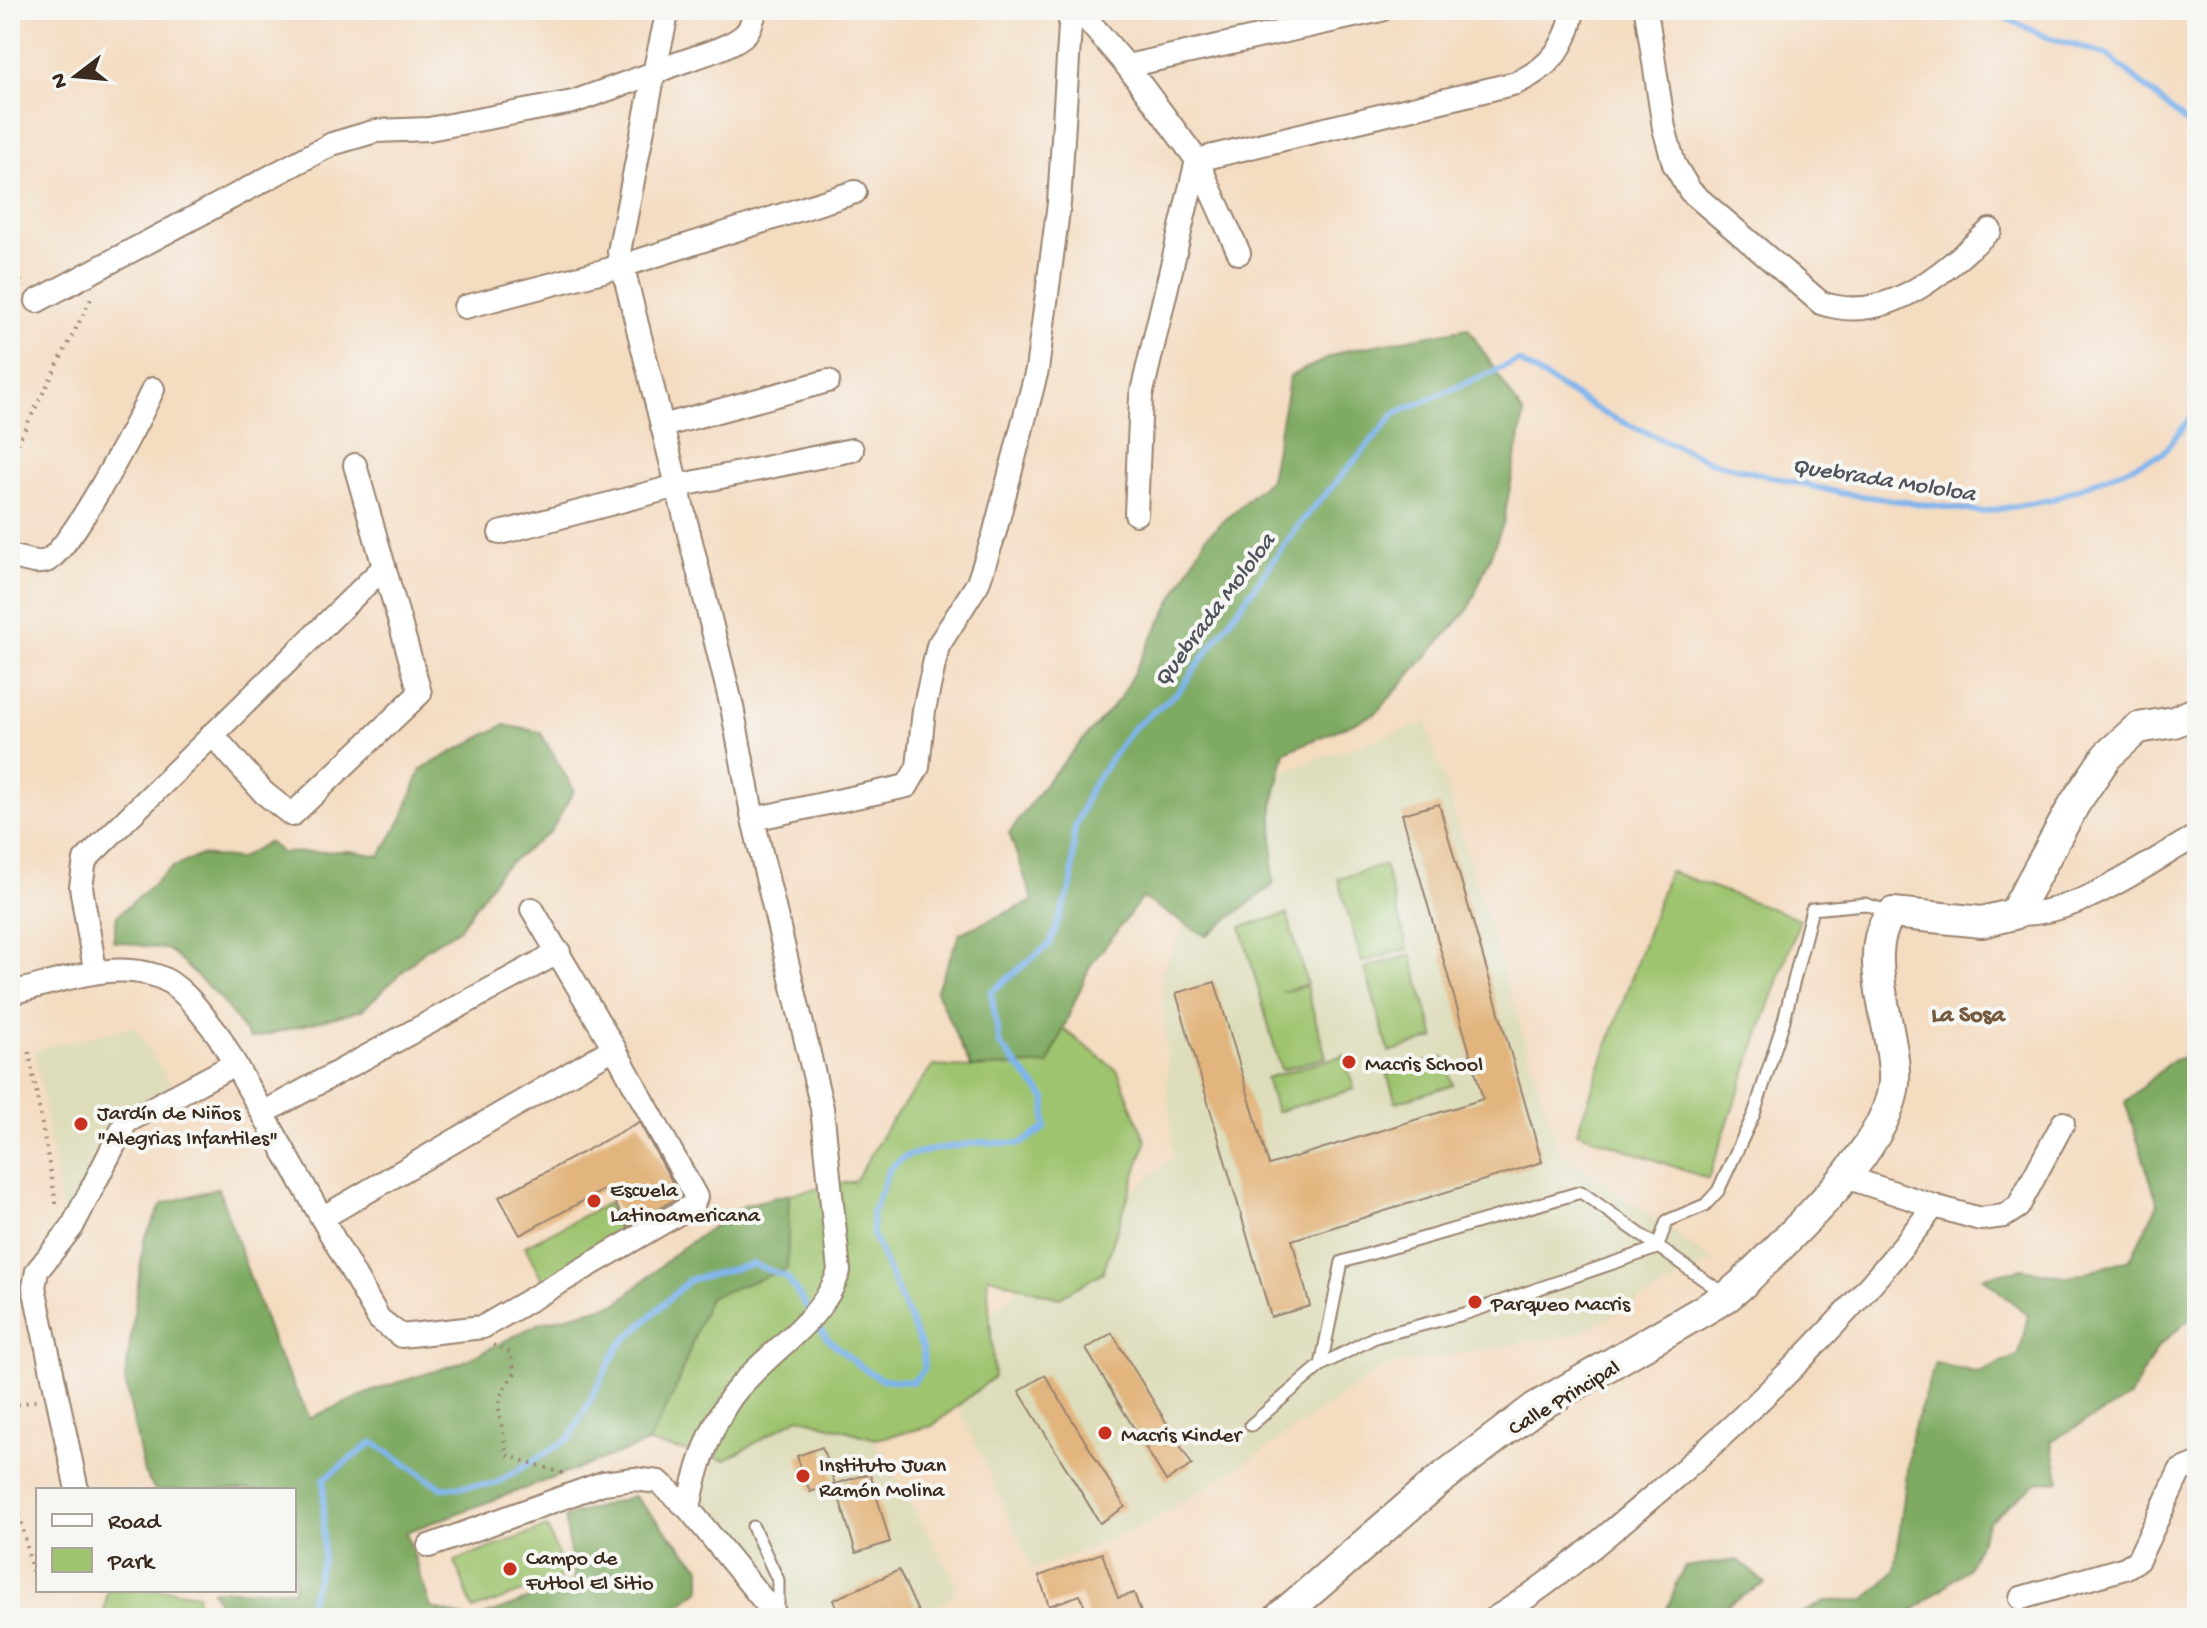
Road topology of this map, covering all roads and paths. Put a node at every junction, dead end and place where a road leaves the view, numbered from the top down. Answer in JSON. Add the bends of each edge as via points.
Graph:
{"nodes":[{"id":1,"x":668,"y":10,"type":"edge"},
{"id":2,"x":756,"y":10,"type":"edge"},
{"id":3,"x":1071,"y":10,"type":"edge"},
{"id":4,"x":1079,"y":10,"type":"edge"},
{"id":5,"x":1381,"y":10,"type":"edge"},
{"id":6,"x":1573,"y":10,"type":"edge"},
{"id":7,"x":1646,"y":10,"type":"edge"},
{"id":8,"x":1127,"y":66,"type":"junction"},
{"id":9,"x":654,"y":73,"type":"junction"},
{"id":10,"x":1197,"y":160,"type":"junction"},
{"id":11,"x":855,"y":192,"type":"dead end"},
{"id":12,"x":1990,"y":230,"type":"dead end"},
{"id":13,"x":1239,"y":253,"type":"dead end"},
{"id":14,"x":108,"y":266,"type":"junction"},
{"id":15,"x":622,"y":266,"type":"junction"},
{"id":16,"x":37,"y":301,"type":"dead end"},
{"id":17,"x":465,"y":307,"type":"dead end"},
{"id":18,"x":828,"y":381,"type":"dead end"},
{"id":19,"x":153,"y":389,"type":"dead end"},
{"id":20,"x":662,"y":426,"type":"junction"},
{"id":21,"x":852,"y":450,"type":"dead end"},
{"id":22,"x":10,"y":458,"type":"edge"},
{"id":23,"x":355,"y":465,"type":"dead end"},
{"id":24,"x":677,"y":486,"type":"junction"},
{"id":25,"x":1136,"y":514,"type":"dead end"},
{"id":26,"x":500,"y":533,"type":"dead end"},
{"id":27,"x":10,"y":556,"type":"edge"},
{"id":28,"x":384,"y":567,"type":"junction"},
{"id":29,"x":2197,"y":712,"type":"edge"},
{"id":30,"x":212,"y":734,"type":"junction"},
{"id":31,"x":753,"y":819,"type":"junction"},
{"id":32,"x":2191,"y":839,"type":"dead end"},
{"id":33,"x":532,"y":909,"type":"dead end"},
{"id":34,"x":1893,"y":913,"type":"junction"},
{"id":35,"x":2014,"y":914,"type":"junction"},
{"id":36,"x":559,"y":952,"type":"junction"},
{"id":37,"x":95,"y":970,"type":"junction"},
{"id":38,"x":10,"y":993,"type":"edge"},
{"id":39,"x":614,"y":1048,"type":"junction"},
{"id":40,"x":29,"y":1052,"type":"dead end"},
{"id":41,"x":235,"y":1064,"type":"junction"},
{"id":42,"x":263,"y":1113,"type":"junction"},
{"id":43,"x":2063,"y":1123,"type":"dead end"},
{"id":44,"x":1846,"y":1177,"type":"junction"},
{"id":45,"x":1934,"y":1206,"type":"junction"},
{"id":46,"x":322,"y":1218,"type":"junction"},
{"id":47,"x":63,"y":1238,"type":"junction"},
{"id":48,"x":1657,"y":1248,"type":"junction"},
{"id":49,"x":1728,"y":1296,"type":"junction"},
{"id":50,"x":467,"y":1329,"type":"junction"},
{"id":51,"x":1321,"y":1365,"type":"junction"},
{"id":52,"x":55,"y":1396,"type":"junction"},
{"id":53,"x":10,"y":1406,"type":"edge"},
{"id":54,"x":1251,"y":1425,"type":"dead end"},
{"id":55,"x":2197,"y":1464,"type":"edge"},
{"id":56,"x":10,"y":1468,"type":"edge"},
{"id":57,"x":568,"y":1474,"type":"dead end"},
{"id":58,"x":77,"y":1488,"type":"edge"},
{"id":59,"x":689,"y":1509,"type":"junction"},
{"id":60,"x":753,"y":1527,"type":"dead end"},
{"id":61,"x":429,"y":1546,"type":"dead end"},
{"id":62,"x":32,"y":1571,"type":"dead end"},
{"id":63,"x":2021,"y":1598,"type":"dead end"},
{"id":64,"x":778,"y":1618,"type":"edge"},
{"id":65,"x":1279,"y":1618,"type":"edge"},
{"id":66,"x":1495,"y":1618,"type":"edge"}],
"edges":[{"from":1,"to":9,"type":"street"},
{"from":2,"to":9,"type":"street","via":[[748,32],[732,43]]},
{"from":3,"to":31,"type":"street","via":[[1059,203],[1037,370],[978,583],[938,646],[918,767],[907,786]]},
{"from":4,"to":8,"type":"street"},
{"from":5,"to":8,"type":"street"},
{"from":6,"to":10,"type":"street","via":[[1559,52],[1542,71],[1516,83]]},
{"from":7,"to":12,"type":"street","via":[[1674,164],[1690,191],[1821,303],[1842,310],[1903,298],[1945,272]]},
{"from":8,"to":10,"type":"street"},
{"from":9,"to":14,"type":"street","via":[[573,102],[429,129],[376,131],[332,144]]},
{"from":9,"to":15,"type":"street","via":[[619,252]]},
{"from":10,"to":13,"type":"street"},
{"from":10,"to":25,"type":"street","via":[[1141,396]]},
{"from":11,"to":15,"type":"street"},
{"from":14,"to":16,"type":"street"},
{"from":14,"to":22,"type":"path"},
{"from":15,"to":17,"type":"street"},
{"from":15,"to":20,"type":"street"},
{"from":18,"to":20,"type":"street"},
{"from":19,"to":27,"type":"street","via":[[121,455],[56,555],[36,562]]},
{"from":20,"to":24,"type":"street"},
{"from":21,"to":24,"type":"street"},
{"from":23,"to":28,"type":"street"},
{"from":24,"to":26,"type":"street"},
{"from":24,"to":31,"type":"street","via":[[732,707]]},
{"from":28,"to":30,"type":"street"},
{"from":28,"to":30,"type":"street","via":[[420,693],[292,815],[264,793]]},
{"from":29,"to":35,"type":"street","via":[[2138,728],[2107,756]]},
{"from":30,"to":37,"type":"street","via":[[85,860],[81,887]]},
{"from":31,"to":59,"type":"street","via":[[822,1108],[839,1271],[817,1308],[732,1396],[693,1483]]},
{"from":32,"to":35,"type":"street","via":[[2099,891],[2037,915]]},
{"from":33,"to":36,"type":"street"},
{"from":34,"to":35,"type":"street","via":[[1982,922]]},
{"from":34,"to":44,"type":"street","name":"Calle Principal","via":[[1882,924],[1877,943],[1894,1050],[1894,1086],[1886,1113]]},
{"from":34,"to":48,"type":"lane","via":[[1865,904],[1812,909],[1754,1114],[1718,1191],[1705,1205],[1667,1221]]},
{"from":36,"to":39,"type":"street"},
{"from":36,"to":42,"type":"street"},
{"from":37,"to":38,"type":"street"},
{"from":37,"to":41,"type":"street","via":[[158,976],[187,998]]},
{"from":39,"to":46,"type":"street"},
{"from":39,"to":50,"type":"street","via":[[692,1188],[693,1205],[483,1327]]},
{"from":40,"to":47,"type":"path"},
{"from":41,"to":42,"type":"street"},
{"from":41,"to":47,"type":"street","via":[[126,1122]]},
{"from":42,"to":46,"type":"street"},
{"from":43,"to":45,"type":"street","via":[[2018,1207],[2004,1216],[1980,1219]]},
{"from":44,"to":45,"type":"street"},
{"from":44,"to":49,"type":"street","name":"Calle Principal"},
{"from":45,"to":66,"type":"street","via":[[1823,1338],[1704,1454],[1580,1558]]},
{"from":46,"to":50,"type":"street","via":[[379,1319],[401,1336]]},
{"from":47,"to":52,"type":"street","via":[[37,1271],[34,1287]]},
{"from":48,"to":49,"type":"lane"},
{"from":48,"to":51,"type":"lane","via":[[1464,1314],[1375,1337]]},
{"from":48,"to":51,"type":"lane","via":[[1581,1192],[1342,1262]]},
{"from":49,"to":65,"type":"street","name":"Calle Principal","via":[[1535,1408],[1437,1482]]},
{"from":50,"to":57,"type":"path","via":[[510,1352],[515,1373],[499,1393],[506,1455]]},
{"from":51,"to":54,"type":"lane"},
{"from":52,"to":53,"type":"path"},
{"from":52,"to":58,"type":"street"},
{"from":55,"to":63,"type":"street","via":[[2180,1471],[2138,1560]]},
{"from":56,"to":62,"type":"path"},
{"from":59,"to":61,"type":"street","via":[[659,1482],[603,1483]]},
{"from":59,"to":64,"type":"street"},
{"from":60,"to":64,"type":"lane","via":[[778,1580]]}]}
